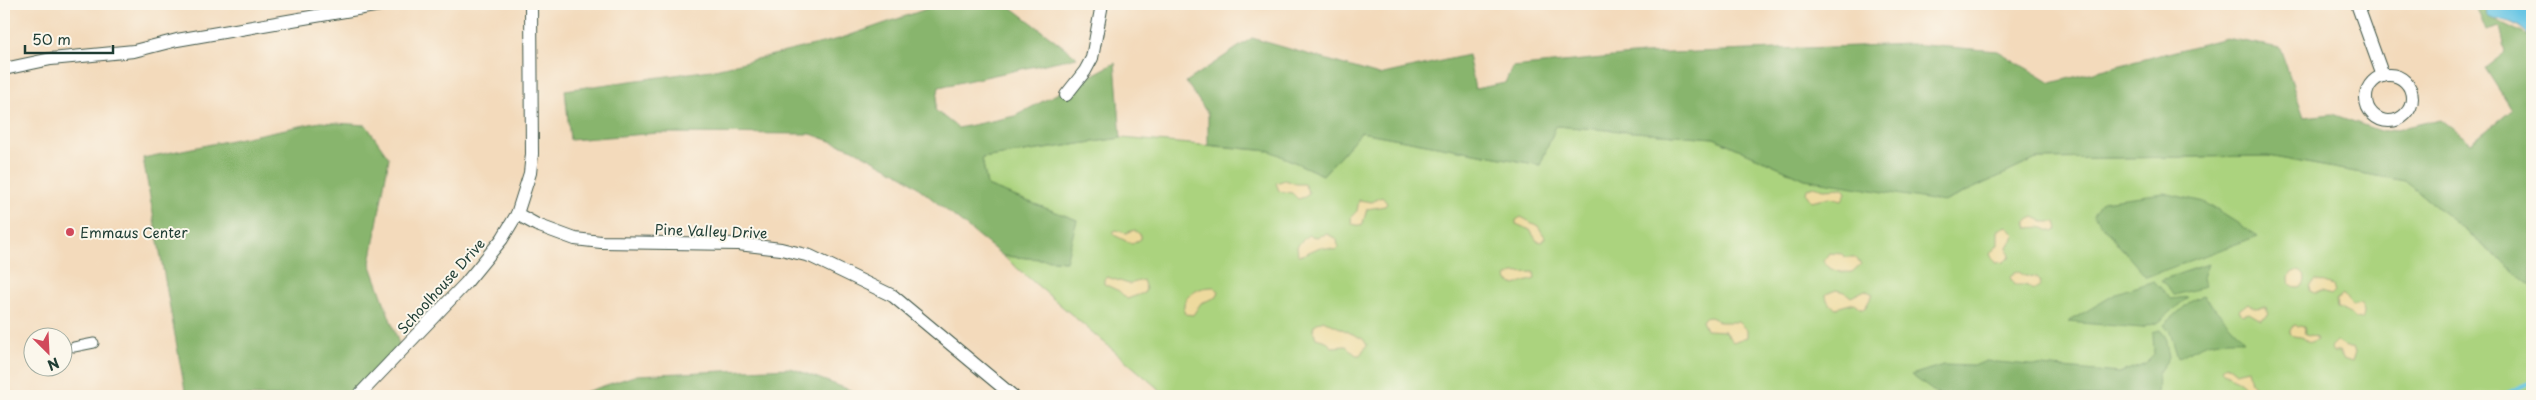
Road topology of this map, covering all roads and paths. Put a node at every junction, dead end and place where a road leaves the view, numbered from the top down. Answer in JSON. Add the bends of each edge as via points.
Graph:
{"nodes":[{"id":1,"x":386,"y":4,"type":"edge"},
{"id":2,"x":531,"y":4,"type":"edge"},
{"id":3,"x":1102,"y":4,"type":"edge"},
{"id":4,"x":2357,"y":4,"type":"edge"},
{"id":5,"x":4,"y":69,"type":"edge"},
{"id":6,"x":2383,"y":76,"type":"dead end"},
{"id":7,"x":1066,"y":95,"type":"dead end"},
{"id":8,"x":517,"y":214,"type":"junction"},
{"id":9,"x":94,"y":343,"type":"dead end"},
{"id":10,"x":74,"y":347,"type":"dead end"},
{"id":11,"x":358,"y":396,"type":"edge"},
{"id":12,"x":1013,"y":396,"type":"edge"}],
"edges":[{"from":1,"to":5,"type":"street","via":[[177,40],[134,51],[51,59]]},
{"from":2,"to":8,"type":"street","name":"Schoolhouse Drive","via":[[532,154],[530,173]]},
{"from":3,"to":7,"type":"street","via":[[1092,58]]},
{"from":4,"to":6,"type":"street"},
{"from":8,"to":11,"type":"street","name":"Schoolhouse Drive","via":[[480,268]]},
{"from":8,"to":12,"type":"street","name":"Pine Valley Drive","via":[[575,239],[738,244],[810,256],[893,296]]},
{"from":9,"to":10,"type":"street"}]}
